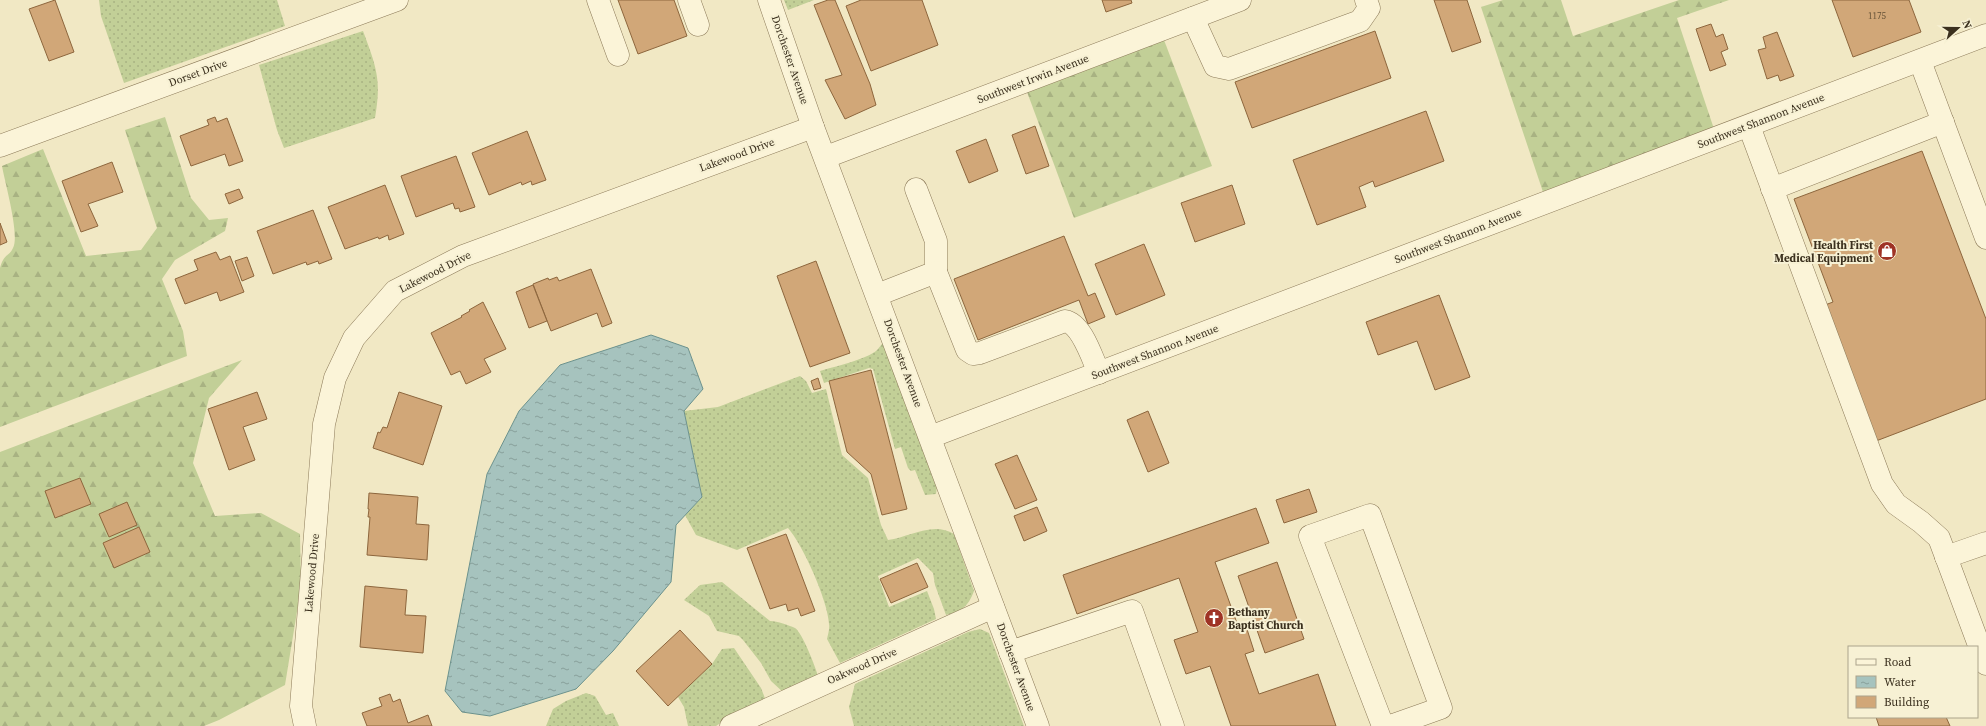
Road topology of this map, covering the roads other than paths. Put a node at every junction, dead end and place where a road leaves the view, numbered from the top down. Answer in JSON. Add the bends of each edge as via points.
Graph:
{"nodes":[{"id":1,"x":397,"y":0,"type":"edge"},
{"id":2,"x":598,"y":0,"type":"edge"},
{"id":3,"x":689,"y":0,"type":"edge"},
{"id":4,"x":769,"y":0,"type":"edge"},
{"id":5,"x":1240,"y":0,"type":"edge"},
{"id":6,"x":1366,"y":0,"type":"edge"},
{"id":7,"x":1193,"y":18,"type":"junction"},
{"id":8,"x":698,"y":25,"type":"dead end"},
{"id":9,"x":1986,"y":36,"type":"edge"},
{"id":10,"x":618,"y":55,"type":"dead end"},
{"id":11,"x":1920,"y":61,"type":"junction"},
{"id":12,"x":1943,"y":122,"type":"junction"},
{"id":13,"x":1749,"y":126,"type":"junction"},
{"id":14,"x":813,"y":127,"type":"junction"},
{"id":15,"x":0,"y":146,"type":"edge"},
{"id":16,"x":826,"y":157,"type":"junction"},
{"id":17,"x":916,"y":189,"type":"dead end"},
{"id":18,"x":1772,"y":189,"type":"junction"},
{"id":19,"x":1986,"y":238,"type":"edge"},
{"id":20,"x":936,"y":272,"type":"junction"},
{"id":21,"x":877,"y":295,"type":"junction"},
{"id":22,"x":1099,"y":373,"type":"junction"},
{"id":23,"x":930,"y":437,"type":"junction"},
{"id":24,"x":1986,"y":543,"type":"edge"},
{"id":25,"x":1946,"y":557,"type":"junction"},
{"id":26,"x":994,"y":607,"type":"junction"},
{"id":27,"x":1010,"y":652,"type":"junction"},
{"id":28,"x":1986,"y":664,"type":"edge"},
{"id":29,"x":305,"y":726,"type":"edge"},
{"id":30,"x":731,"y":726,"type":"edge"},
{"id":31,"x":1038,"y":726,"type":"edge"},
{"id":32,"x":1173,"y":726,"type":"edge"},
{"id":33,"x":1383,"y":726,"type":"edge"},
{"id":34,"x":1390,"y":726,"type":"edge"}],
"edges":[{"from":1,"to":15,"type":"street","name":"Dorset Drive"},
{"from":2,"to":10,"type":"street"},
{"from":3,"to":8,"type":"street"},
{"from":4,"to":14,"type":"street","name":"Dorchester Avenue"},
{"from":5,"to":7,"type":"street","name":"Southwest Irwin Avenue"},
{"from":6,"to":7,"type":"street","via":[[1369,8],[1360,21],[1228,69],[1215,66]]},
{"from":7,"to":16,"type":"street","name":"Southwest Irwin Avenue"},
{"from":9,"to":11,"type":"street","name":"Southwest Shannon Avenue"},
{"from":11,"to":12,"type":"street"},
{"from":11,"to":13,"type":"street","name":"Southwest Shannon Avenue"},
{"from":12,"to":18,"type":"street"},
{"from":12,"to":19,"type":"street"},
{"from":13,"to":18,"type":"street"},
{"from":13,"to":22,"type":"street","name":"Southwest Shannon Avenue"},
{"from":14,"to":16,"type":"street","name":"Dorchester Avenue"},
{"from":14,"to":29,"type":"street","name":"Lakewood Drive","via":[[463,256],[395,291],[354,338],[335,378],[324,424],[301,706]]},
{"from":16,"to":21,"type":"street","name":"Dorchester Avenue"},
{"from":17,"to":20,"type":"street","via":[[936,241]]},
{"from":18,"to":25,"type":"street","via":[[1882,484],[1896,504],[1939,538]]},
{"from":20,"to":21,"type":"street"},
{"from":20,"to":22,"type":"street","via":[[967,350],[973,354],[1065,321],[1072,322],[1078,328]]},
{"from":21,"to":23,"type":"street","name":"Dorchester Avenue"},
{"from":22,"to":23,"type":"street","name":"Southwest Shannon Avenue"},
{"from":23,"to":26,"type":"street","name":"Dorchester Avenue"},
{"from":24,"to":25,"type":"street"},
{"from":25,"to":28,"type":"street"},
{"from":26,"to":27,"type":"street","name":"Dorchester Avenue"},
{"from":26,"to":30,"type":"street","name":"Oakwood Drive"},
{"from":27,"to":31,"type":"street","name":"Dorchester Avenue"},
{"from":27,"to":32,"type":"street","via":[[1132,611]]},
{"from":33,"to":34,"type":"street","via":[[1310,536],[1370,515],[1441,708]]}]}
